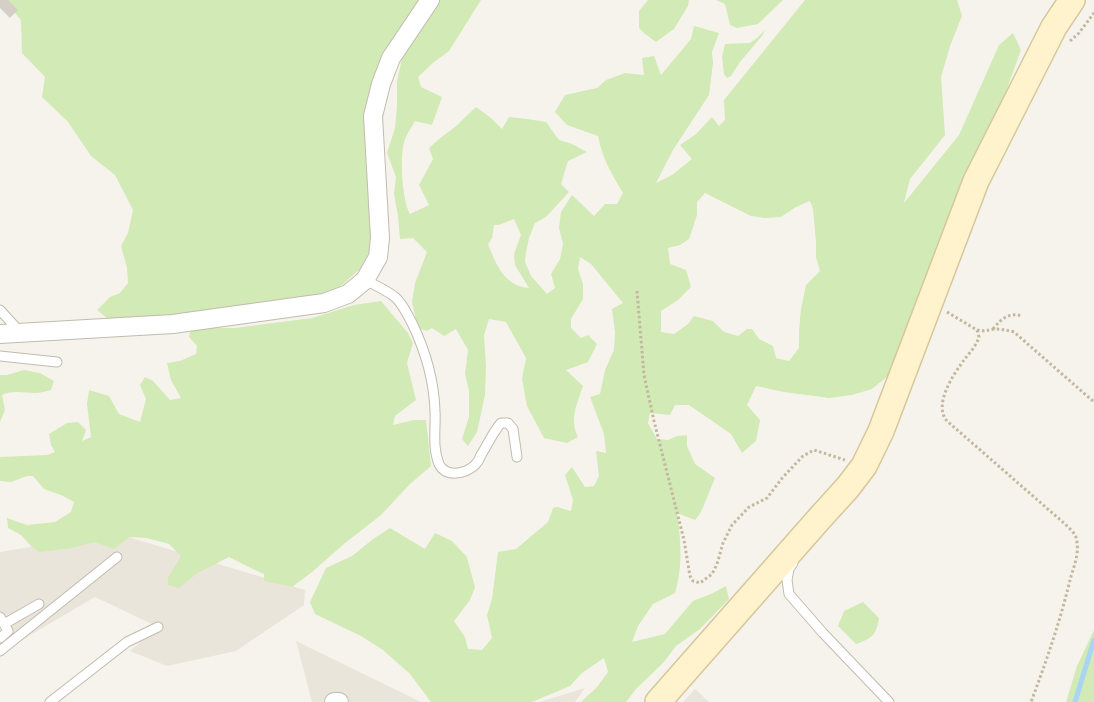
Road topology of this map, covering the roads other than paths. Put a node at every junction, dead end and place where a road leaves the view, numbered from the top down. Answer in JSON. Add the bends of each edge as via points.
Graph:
{"nodes":[{"id":1,"x":430,"y":0,"type":"edge"},
{"id":2,"x":1072,"y":0,"type":"edge"},
{"id":3,"x":365,"y":280,"type":"junction"},
{"id":4,"x":0,"y":310,"type":"edge"},
{"id":5,"x":21,"y":333,"type":"junction"},
{"id":6,"x":0,"y":334,"type":"edge"},
{"id":7,"x":0,"y":356,"type":"edge"},
{"id":8,"x":57,"y":362,"type":"dead end"},
{"id":9,"x":517,"y":457,"type":"dead end"},
{"id":10,"x":819,"y":519,"type":"junction"},
{"id":11,"x":117,"y":557,"type":"dead end"},
{"id":12,"x":38,"y":604,"type":"dead end"},
{"id":13,"x":2,"y":621,"type":"edge"},
{"id":14,"x":158,"y":627,"type":"dead end"},
{"id":15,"x":0,"y":638,"type":"edge"},
{"id":16,"x":0,"y":651,"type":"edge"},
{"id":17,"x":50,"y":702,"type":"edge"},
{"id":18,"x":334,"y":702,"type":"edge"},
{"id":19,"x":339,"y":702,"type":"edge"},
{"id":20,"x":658,"y":702,"type":"edge"},
{"id":21,"x":888,"y":702,"type":"edge"}],
"edges":[{"from":1,"to":3,"type":"street","via":[[391,58],[373,116],[380,238],[378,256]]},
{"from":2,"to":10,"type":"main road","via":[[1042,50],[976,181],[881,431],[864,466]]},
{"from":3,"to":5,"type":"street","via":[[348,294],[324,304],[173,324]]},
{"from":3,"to":9,"type":"lane","via":[[395,297],[405,309],[421,341],[431,374],[435,445],[442,468],[457,474],[476,465],[501,423],[508,423],[512,429]]},
{"from":4,"to":5,"type":"lane"},
{"from":5,"to":6,"type":"street"},
{"from":7,"to":8,"type":"lane"},
{"from":10,"to":20,"type":"main road"},
{"from":10,"to":21,"type":"lane","via":[[789,569],[789,594]]},
{"from":11,"to":16,"type":"lane"},
{"from":12,"to":13,"type":"lane"},
{"from":13,"to":15,"type":"lane","via":[[8,631]]},
{"from":14,"to":17,"type":"lane","via":[[127,642]]},
{"from":18,"to":19,"type":"street"}]}
